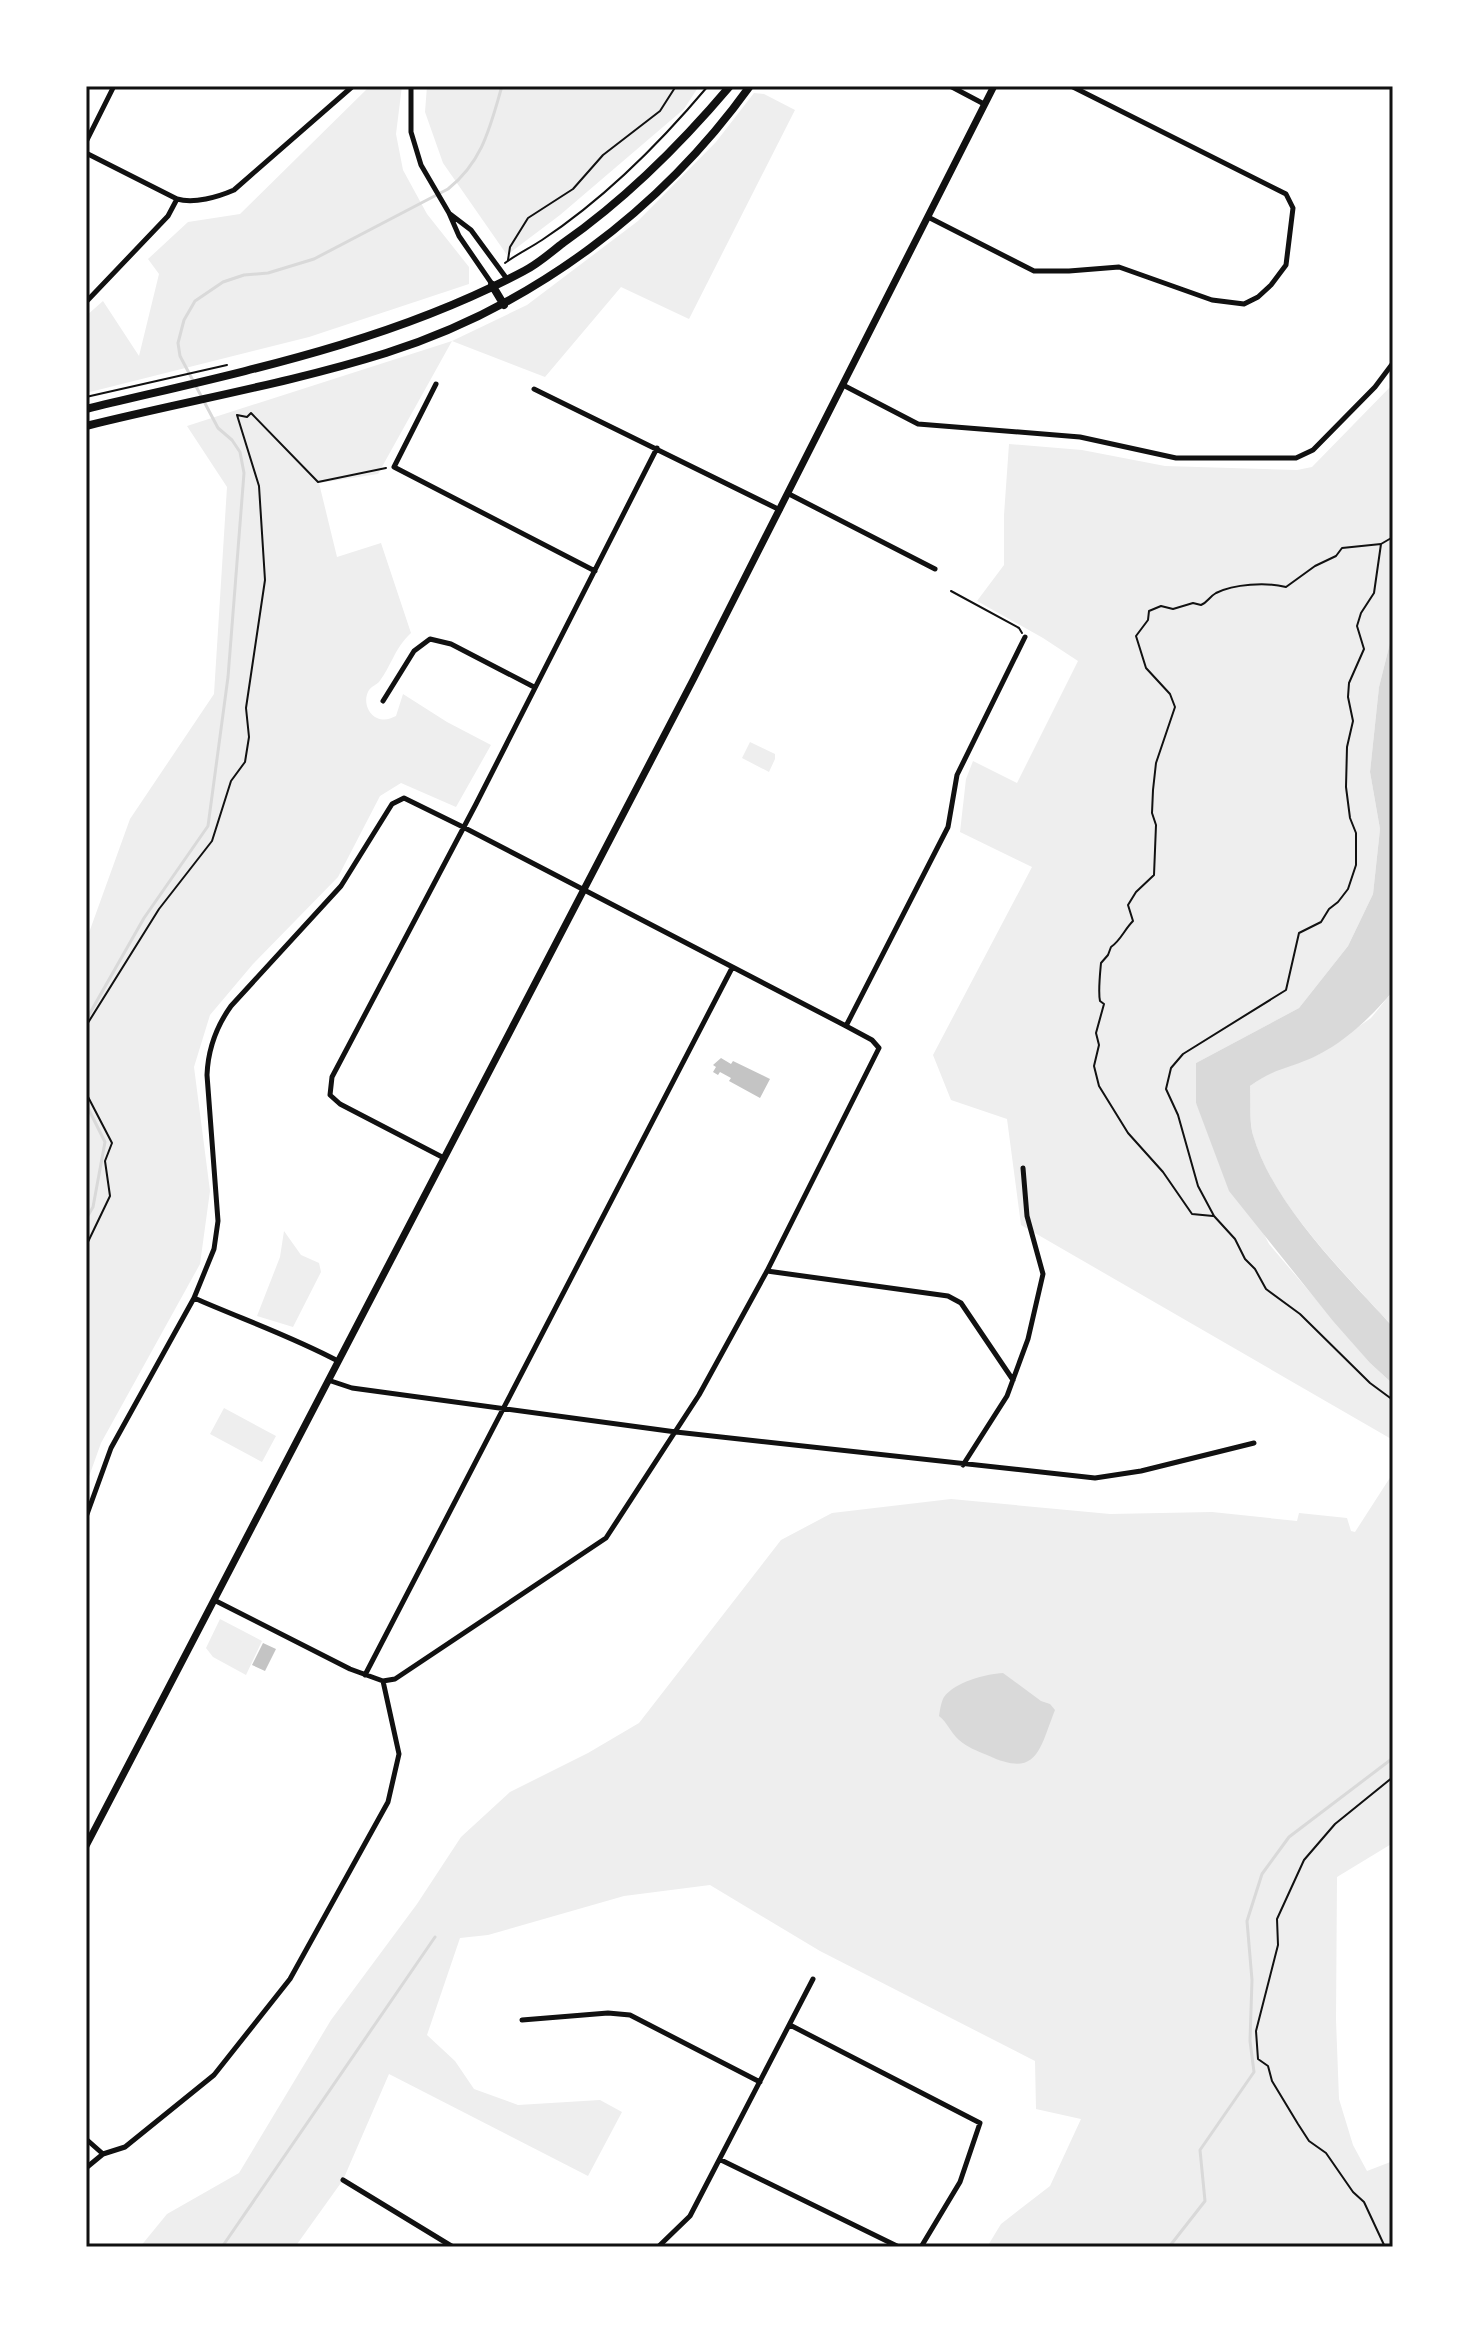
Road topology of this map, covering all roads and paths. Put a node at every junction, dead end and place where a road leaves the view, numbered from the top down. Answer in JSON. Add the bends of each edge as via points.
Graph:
{"nodes":[{"id":1,"x":114,"y":86,"type":"edge"},
{"id":2,"x":353,"y":86,"type":"edge"},
{"id":3,"x":411,"y":86,"type":"edge"},
{"id":4,"x":676,"y":86,"type":"edge"},
{"id":5,"x":708,"y":86,"type":"edge"},
{"id":6,"x":730,"y":86,"type":"edge"},
{"id":7,"x":750,"y":86,"type":"edge"},
{"id":8,"x":950,"y":86,"type":"edge"},
{"id":9,"x":994,"y":86,"type":"edge"},
{"id":10,"x":1071,"y":86,"type":"edge"},
{"id":11,"x":984,"y":104,"type":"junction"},
{"id":12,"x":86,"y":142,"type":"edge"},
{"id":13,"x":86,"y":153,"type":"edge"},
{"id":14,"x":177,"y":199,"type":"junction"},
{"id":15,"x":449,"y":213,"type":"junction"},
{"id":16,"x":928,"y":217,"type":"junction"},
{"id":17,"x":507,"y":279,"type":"junction"},
{"id":18,"x":492,"y":285,"type":"junction"},
{"id":19,"x":518,"y":297,"type":"junction"},
{"id":20,"x":86,"y":302,"type":"edge"},
{"id":21,"x":504,"y":305,"type":"junction"},
{"id":22,"x":1393,"y":363,"type":"edge"},
{"id":23,"x":234,"y":364,"type":"dead end"},
{"id":24,"x":436,"y":384,"type":"dead end"},
{"id":25,"x":843,"y":385,"type":"junction"},
{"id":26,"x":534,"y":389,"type":"dead end"},
{"id":27,"x":86,"y":397,"type":"edge"},
{"id":28,"x":86,"y":409,"type":"edge"},
{"id":29,"x":86,"y":426,"type":"edge"},
{"id":30,"x":657,"y":448,"type":"junction"},
{"id":31,"x":394,"y":467,"type":"junction"},
{"id":32,"x":789,"y":494,"type":"junction"},
{"id":33,"x":780,"y":510,"type":"junction"},
{"id":34,"x":1393,"y":537,"type":"edge"},
{"id":35,"x":1384,"y":543,"type":"junction"},
{"id":36,"x":935,"y":569,"type":"dead end"},
{"id":37,"x":595,"y":571,"type":"junction"},
{"id":38,"x":951,"y":591,"type":"dead end"},
{"id":39,"x":1025,"y":637,"type":"joint"},
{"id":40,"x":534,"y":687,"type":"junction"},
{"id":41,"x":383,"y":701,"type":"dead end"},
{"id":42,"x":463,"y":827,"type":"junction"},
{"id":43,"x":584,"y":889,"type":"junction"},
{"id":44,"x":732,"y":968,"type":"junction"},
{"id":45,"x":86,"y":1026,"type":"edge"},
{"id":46,"x":846,"y":1026,"type":"junction"},
{"id":47,"x":86,"y":1093,"type":"edge"},
{"id":48,"x":444,"y":1158,"type":"junction"},
{"id":49,"x":1023,"y":1168,"type":"dead end"},
{"id":50,"x":1214,"y":1216,"type":"junction"},
{"id":51,"x":86,"y":1246,"type":"edge"},
{"id":52,"x":767,"y":1271,"type":"junction"},
{"id":53,"x":194,"y":1298,"type":"junction"},
{"id":54,"x":338,"y":1361,"type":"junction"},
{"id":55,"x":328,"y":1380,"type":"junction"},
{"id":56,"x":1013,"y":1380,"type":"junction"},
{"id":57,"x":1393,"y":1400,"type":"edge"},
{"id":58,"x":502,"y":1409,"type":"junction"},
{"id":59,"x":676,"y":1432,"type":"junction"},
{"id":60,"x":1254,"y":1443,"type":"dead end"},
{"id":61,"x":962,"y":1465,"type":"junction"},
{"id":62,"x":86,"y":1517,"type":"edge"},
{"id":63,"x":214,"y":1600,"type":"junction"},
{"id":64,"x":365,"y":1675,"type":"junction"},
{"id":65,"x":383,"y":1681,"type":"junction"},
{"id":66,"x":1393,"y":1777,"type":"edge"},
{"id":67,"x":86,"y":1846,"type":"edge"},
{"id":68,"x":813,"y":1979,"type":"dead end"},
{"id":69,"x":522,"y":2020,"type":"dead end"},
{"id":70,"x":790,"y":2025,"type":"junction"},
{"id":71,"x":760,"y":2082,"type":"junction"},
{"id":72,"x":86,"y":2139,"type":"edge"},
{"id":73,"x":103,"y":2154,"type":"junction"},
{"id":74,"x":721,"y":2160,"type":"junction"},
{"id":75,"x":86,"y":2168,"type":"edge"},
{"id":76,"x":343,"y":2180,"type":"dead end"},
{"id":77,"x":453,"y":2247,"type":"edge"},
{"id":78,"x":658,"y":2247,"type":"edge"},
{"id":79,"x":899,"y":2247,"type":"edge"},
{"id":80,"x":921,"y":2247,"type":"edge"},
{"id":81,"x":1385,"y":2247,"type":"edge"}],
"edges":[{"from":1,"to":12,"type":"street"},
{"from":2,"to":14,"type":"street","via":[[234,190]]},
{"from":3,"to":15,"type":"street","via":[[411,132],[428,181]]},
{"from":4,"to":5,"type":"path","via":[[660,111],[603,155],[573,189],[528,218],[507,261],[592,202],[668,134]]},
{"from":6,"to":17,"type":"main road","via":[[632,189],[581,231]]},
{"from":7,"to":19,"type":"main road","via":[[651,198]]},
{"from":8,"to":11,"type":"street"},
{"from":9,"to":11,"type":"main road"},
{"from":10,"to":16,"type":"street","via":[[1286,194],[1293,208],[1286,265],[1271,285],[1244,304],[1212,300],[1119,267],[1034,271]]},
{"from":11,"to":16,"type":"main road"},
{"from":13,"to":14,"type":"street"},
{"from":14,"to":20,"type":"street","via":[[168,216]]},
{"from":15,"to":17,"type":"street","via":[[471,230]]},
{"from":15,"to":18,"type":"street"},
{"from":16,"to":25,"type":"main road"},
{"from":17,"to":18,"type":"main road"},
{"from":17,"to":19,"type":"main road"},
{"from":18,"to":21,"type":"main road"},
{"from":18,"to":28,"type":"main road","via":[[408,324],[341,345]]},
{"from":19,"to":21,"type":"main road"},
{"from":21,"to":29,"type":"main road","via":[[388,352]]},
{"from":22,"to":25,"type":"street","via":[[1313,450],[1296,458],[1176,458],[1080,437],[918,424]]},
{"from":23,"to":27,"type":"path"},
{"from":24,"to":31,"type":"street"},
{"from":25,"to":32,"type":"main road"},
{"from":26,"to":30,"type":"street"},
{"from":30,"to":33,"type":"street"},
{"from":30,"to":37,"type":"street"},
{"from":31,"to":37,"type":"street"},
{"from":31,"to":45,"type":"path","via":[[318,482],[251,413],[237,415],[259,486],[265,580],[246,708],[245,762],[231,781],[212,841],[159,909]]},
{"from":32,"to":33,"type":"main road"},
{"from":32,"to":36,"type":"street"},
{"from":33,"to":43,"type":"main road"},
{"from":34,"to":35,"type":"path"},
{"from":35,"to":50,"type":"path","via":[[1374,593],[1357,626],[1364,649],[1349,683],[1353,721],[1346,787],[1358,851],[1348,889],[1321,922],[1299,933],[1286,990],[1183,1054],[1167,1081],[1198,1186]]},
{"from":35,"to":50,"type":"path","via":[[1342,548],[1286,587],[1242,584],[1201,605],[1154,608],[1136,636],[1146,668],[1175,707],[1156,763],[1154,875],[1128,905],[1133,921],[1101,963],[1098,991],[1104,1004],[1096,1033],[1095,1073],[1128,1133],[1192,1214]]},
{"from":37,"to":40,"type":"street"},
{"from":38,"to":39,"type":"path","via":[[1019,628]]},
{"from":39,"to":46,"type":"street","via":[[957,775],[948,827]]},
{"from":40,"to":41,"type":"street","via":[[451,644],[430,639],[414,651]]},
{"from":40,"to":42,"type":"street"},
{"from":42,"to":43,"type":"street"},
{"from":42,"to":48,"type":"street","via":[[332,1077],[330,1095]]},
{"from":42,"to":53,"type":"street","via":[[404,798],[392,804],[341,886],[219,1022],[207,1075],[218,1221],[214,1249]]},
{"from":43,"to":44,"type":"street"},
{"from":43,"to":48,"type":"main road"},
{"from":44,"to":46,"type":"street"},
{"from":44,"to":58,"type":"street"},
{"from":46,"to":52,"type":"street","via":[[879,1048]]},
{"from":47,"to":51,"type":"path","via":[[112,1143],[105,1161],[110,1196]]},
{"from":48,"to":54,"type":"main road"},
{"from":49,"to":56,"type":"street","via":[[1027,1216],[1043,1274]]},
{"from":50,"to":57,"type":"path","via":[[1266,1289]]},
{"from":52,"to":56,"type":"street","via":[[948,1296],[961,1303]]},
{"from":52,"to":59,"type":"street"},
{"from":53,"to":54,"type":"street"},
{"from":53,"to":62,"type":"street","via":[[111,1448]]},
{"from":54,"to":55,"type":"main road"},
{"from":55,"to":58,"type":"street"},
{"from":55,"to":63,"type":"main road"},
{"from":56,"to":61,"type":"street"},
{"from":58,"to":59,"type":"street"},
{"from":58,"to":64,"type":"street"},
{"from":59,"to":61,"type":"street"},
{"from":59,"to":65,"type":"street","via":[[606,1538],[415,1668]]},
{"from":60,"to":61,"type":"street","via":[[1095,1478]]},
{"from":63,"to":64,"type":"street"},
{"from":63,"to":67,"type":"main road"},
{"from":64,"to":65,"type":"street"},
{"from":65,"to":73,"type":"street","via":[[399,1754],[388,1802],[290,1979],[214,2075],[125,2147]]},
{"from":66,"to":81,"type":"path","via":[[1335,1824],[1304,1860],[1277,1919],[1278,1945],[1256,2031],[1258,2059],[1268,2066],[1309,2141],[1326,2153],[1364,2202]]},
{"from":68,"to":70,"type":"street"},
{"from":69,"to":71,"type":"street","via":[[630,2015]]},
{"from":70,"to":71,"type":"street"},
{"from":70,"to":80,"type":"street","via":[[980,2123],[960,2182]]},
{"from":71,"to":74,"type":"street"},
{"from":72,"to":73,"type":"street"},
{"from":73,"to":75,"type":"street"},
{"from":74,"to":78,"type":"street","via":[[690,2216]]},
{"from":74,"to":79,"type":"street"},
{"from":76,"to":77,"type":"street"}]}
